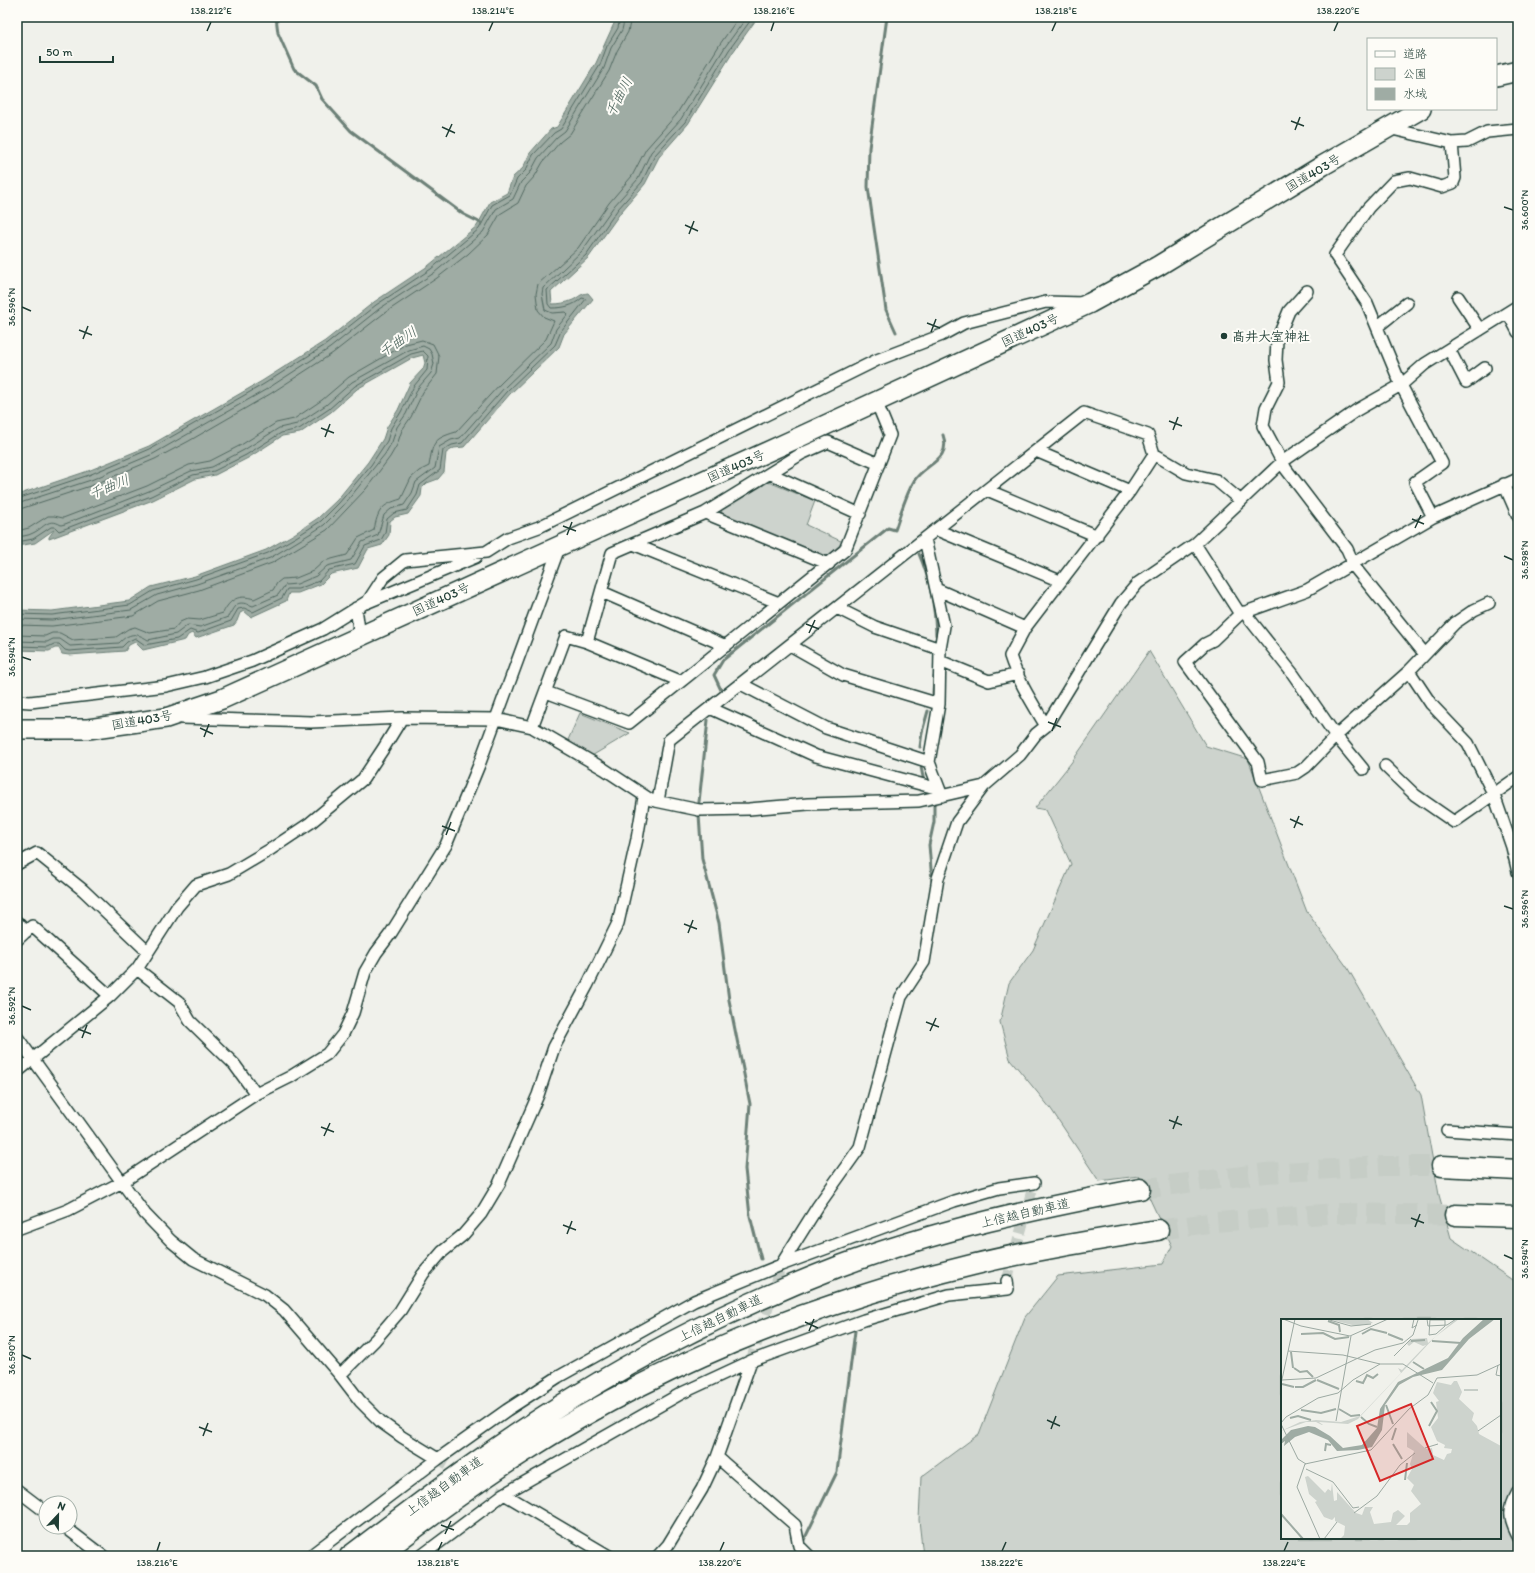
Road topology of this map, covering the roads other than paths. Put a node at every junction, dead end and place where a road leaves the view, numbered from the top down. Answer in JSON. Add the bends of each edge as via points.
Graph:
{"nodes":[{"id":1,"x":1518,"y":71,"type":"edge"},
{"id":2,"x":1497,"y":76,"type":"edge"},
{"id":3,"x":1419,"y":110,"type":"edge"},
{"id":4,"x":1388,"y":128,"type":"junction"},
{"id":5,"x":1518,"y":129,"type":"edge"},
{"id":6,"x":1452,"y":143,"type":"junction"},
{"id":7,"x":1307,"y":291,"type":"dead end"},
{"id":8,"x":1458,"y":297,"type":"dead end"},
{"id":9,"x":1090,"y":303,"type":"junction"},
{"id":10,"x":1408,"y":303,"type":"dead end"},
{"id":11,"x":1518,"y":306,"type":"edge"},
{"id":12,"x":1508,"y":313,"type":"junction"},
{"id":13,"x":1377,"y":327,"type":"junction"},
{"id":14,"x":1480,"y":330,"type":"junction"},
{"id":15,"x":1518,"y":332,"type":"edge"},
{"id":16,"x":1449,"y":349,"type":"junction"},
{"id":17,"x":1486,"y":368,"type":"dead end"},
{"id":18,"x":1401,"y":385,"type":"junction"},
{"id":19,"x":876,"y":401,"type":"junction"},
{"id":20,"x":1036,"y":450,"type":"junction"},
{"id":21,"x":1154,"y":454,"type":"junction"},
{"id":22,"x":1282,"y":462,"type":"junction"},
{"id":23,"x":879,"y":464,"type":"junction"},
{"id":24,"x":771,"y":474,"type":"junction"},
{"id":25,"x":1518,"y":479,"type":"edge"},
{"id":26,"x":1504,"y":484,"type":"junction"},
{"id":27,"x":987,"y":490,"type":"junction"},
{"id":28,"x":1130,"y":491,"type":"junction"},
{"id":29,"x":1241,"y":501,"type":"junction"},
{"id":30,"x":705,"y":513,"type":"junction"},
{"id":31,"x":860,"y":514,"type":"junction"},
{"id":32,"x":1518,"y":516,"type":"edge"},
{"id":33,"x":1433,"y":517,"type":"junction"},
{"id":34,"x":937,"y":530,"type":"junction"},
{"id":35,"x":1097,"y":536,"type":"junction"},
{"id":36,"x":925,"y":539,"type":"junction"},
{"id":37,"x":633,"y":544,"type":"junction"},
{"id":38,"x":1195,"y":544,"type":"junction"},
{"id":39,"x":560,"y":545,"type":"junction"},
{"id":40,"x":486,"y":552,"type":"junction"},
{"id":41,"x":829,"y":564,"type":"junction"},
{"id":42,"x":1352,"y":564,"type":"junction"},
{"id":43,"x":1060,"y":581,"type":"junction"},
{"id":44,"x":936,"y":589,"type":"junction"},
{"id":45,"x":602,"y":592,"type":"junction"},
{"id":46,"x":779,"y":603,"type":"junction"},
{"id":47,"x":1489,"y":603,"type":"dead end"},
{"id":48,"x":358,"y":607,"type":"junction"},
{"id":49,"x":837,"y":608,"type":"junction"},
{"id":50,"x":1242,"y":613,"type":"junction"},
{"id":51,"x":1025,"y":628,"type":"junction"},
{"id":52,"x":360,"y":636,"type":"junction"},
{"id":53,"x":587,"y":642,"type":"junction"},
{"id":54,"x":790,"y":645,"type":"junction"},
{"id":55,"x":726,"y":646,"type":"junction"},
{"id":56,"x":940,"y":648,"type":"junction"},
{"id":57,"x":1424,"y":653,"type":"junction"},
{"id":58,"x":940,"y":661,"type":"junction"},
{"id":59,"x":1409,"y":670,"type":"junction"},
{"id":60,"x":1018,"y":674,"type":"junction"},
{"id":61,"x":680,"y":681,"type":"junction"},
{"id":62,"x":741,"y":684,"type":"junction"},
{"id":63,"x":546,"y":692,"type":"junction"},
{"id":64,"x":17,"y":701,"type":"edge"},
{"id":65,"x":939,"y":704,"type":"junction"},
{"id":66,"x":710,"y":708,"type":"junction"},
{"id":67,"x":166,"y":718,"type":"junction"},
{"id":68,"x":402,"y":718,"type":"junction"},
{"id":69,"x":496,"y":719,"type":"junction"},
{"id":70,"x":1046,"y":726,"type":"junction"},
{"id":71,"x":532,"y":727,"type":"junction"},
{"id":72,"x":17,"y":729,"type":"edge"},
{"id":73,"x":1336,"y":736,"type":"junction"},
{"id":74,"x":929,"y":762,"type":"junction"},
{"id":75,"x":1385,"y":766,"type":"dead end"},
{"id":76,"x":1363,"y":769,"type":"dead end"},
{"id":77,"x":1518,"y":777,"type":"edge"},
{"id":78,"x":984,"y":786,"type":"junction"},
{"id":79,"x":941,"y":793,"type":"junction"},
{"id":80,"x":1494,"y":795,"type":"junction"},
{"id":81,"x":644,"y":797,"type":"junction"},
{"id":82,"x":658,"y":801,"type":"junction"},
{"id":83,"x":17,"y":864,"type":"edge"},
{"id":84,"x":1518,"y":872,"type":"edge"},
{"id":85,"x":17,"y":922,"type":"edge"},
{"id":86,"x":26,"y":932,"type":"junction"},
{"id":87,"x":17,"y":940,"type":"edge"},
{"id":88,"x":147,"y":951,"type":"junction"},
{"id":89,"x":137,"y":969,"type":"junction"},
{"id":90,"x":110,"y":996,"type":"junction"},
{"id":91,"x":17,"y":1037,"type":"edge"},
{"id":92,"x":34,"y":1059,"type":"junction"},
{"id":93,"x":17,"y":1072,"type":"edge"},
{"id":94,"x":256,"y":1094,"type":"junction"},
{"id":95,"x":1447,"y":1130,"type":"dead end"},
{"id":96,"x":1518,"y":1136,"type":"edge"},
{"id":97,"x":1442,"y":1166,"type":"tunnel mouth"},
{"id":98,"x":1518,"y":1170,"type":"edge"},
{"id":99,"x":124,"y":1181,"type":"junction"},
{"id":100,"x":1034,"y":1182,"type":"dead end"},
{"id":101,"x":1140,"y":1189,"type":"tunnel mouth"},
{"id":102,"x":1455,"y":1215,"type":"tunnel mouth"},
{"id":103,"x":1518,"y":1217,"type":"edge"},
{"id":104,"x":17,"y":1228,"type":"edge"},
{"id":105,"x":1158,"y":1230,"type":"tunnel mouth"},
{"id":106,"x":781,"y":1265,"type":"junction"},
{"id":107,"x":1007,"y":1281,"type":"tunnel mouth"},
{"id":108,"x":751,"y":1362,"type":"junction"},
{"id":109,"x":340,"y":1375,"type":"junction"},
{"id":110,"x":717,"y":1457,"type":"junction"},
{"id":111,"x":438,"y":1459,"type":"junction"},
{"id":112,"x":17,"y":1490,"type":"edge"},
{"id":113,"x":1518,"y":1490,"type":"edge"},
{"id":114,"x":504,"y":1494,"type":"junction"},
{"id":115,"x":38,"y":1506,"type":"edge"},
{"id":116,"x":75,"y":1535,"type":"edge"},
{"id":117,"x":1518,"y":1536,"type":"edge"},
{"id":118,"x":103,"y":1556,"type":"edge"},
{"id":119,"x":310,"y":1556,"type":"edge"},
{"id":120,"x":350,"y":1556,"type":"edge"},
{"id":121,"x":378,"y":1556,"type":"edge"},
{"id":122,"x":421,"y":1556,"type":"edge"},
{"id":123,"x":609,"y":1556,"type":"edge"},
{"id":124,"x":658,"y":1556,"type":"edge"},
{"id":125,"x":809,"y":1556,"type":"edge"}],
"edges":[{"from":1,"to":2,"type":"highway"},
{"from":3,"to":4,"type":"highway","name":"国道403号"},
{"from":4,"to":6,"type":"street"},
{"from":4,"to":9,"type":"highway","name":"国道403号","via":[[1158,266]]},
{"from":5,"to":6,"type":"street","via":[[1487,132],[1467,142]]},
{"from":6,"to":13,"type":"street","via":[[1455,171],[1453,183],[1442,187],[1410,178],[1394,181],[1368,208],[1336,255],[1367,303]]},
{"from":7,"to":22,"type":"street","via":[[1289,311],[1277,340],[1279,382],[1266,408],[1263,426]]},
{"from":8,"to":14,"type":"street"},
{"from":9,"to":19,"type":"highway","name":"国道403号"},
{"from":9,"to":40,"type":"street","via":[[1046,302],[964,323],[942,335],[877,360],[539,527],[508,538]]},
{"from":10,"to":13,"type":"street"},
{"from":11,"to":12,"type":"street"},
{"from":12,"to":14,"type":"street"},
{"from":12,"to":15,"type":"street"},
{"from":13,"to":18,"type":"street"},
{"from":14,"to":16,"type":"street"},
{"from":16,"to":17,"type":"street","via":[[1466,382]]},
{"from":16,"to":18,"type":"street","via":[[1425,364]]},
{"from":18,"to":22,"type":"street","via":[[1357,410]]},
{"from":18,"to":33,"type":"street","via":[[1442,462],[1415,482]]},
{"from":19,"to":23,"type":"street","via":[[890,435]]},
{"from":19,"to":39,"type":"highway","name":"国道403号"},
{"from":20,"to":21,"type":"street","via":[[1084,413],[1148,435]]},
{"from":20,"to":27,"type":"street"},
{"from":20,"to":28,"type":"street"},
{"from":21,"to":28,"type":"street"},
{"from":21,"to":29,"type":"street","via":[[1186,473],[1216,480]]},
{"from":22,"to":29,"type":"street"},
{"from":22,"to":42,"type":"street","via":[[1347,549]]},
{"from":23,"to":24,"type":"street","via":[[828,442],[801,454]]},
{"from":23,"to":31,"type":"street"},
{"from":24,"to":30,"type":"street"},
{"from":24,"to":31,"type":"street"},
{"from":25,"to":26,"type":"street"},
{"from":26,"to":32,"type":"street"},
{"from":26,"to":33,"type":"street"},
{"from":27,"to":34,"type":"street"},
{"from":27,"to":35,"type":"street"},
{"from":28,"to":35,"type":"street"},
{"from":29,"to":38,"type":"street"},
{"from":30,"to":37,"type":"street"},
{"from":30,"to":41,"type":"street"},
{"from":31,"to":41,"type":"street","via":[[845,550]]},
{"from":33,"to":42,"type":"street"},
{"from":34,"to":36,"type":"street"},
{"from":34,"to":43,"type":"street"},
{"from":35,"to":43,"type":"street"},
{"from":36,"to":44,"type":"street"},
{"from":36,"to":49,"type":"street"},
{"from":37,"to":45,"type":"street","via":[[612,553]]},
{"from":37,"to":46,"type":"street"},
{"from":38,"to":50,"type":"street"},
{"from":38,"to":70,"type":"street","via":[[1138,583],[1121,603]]},
{"from":39,"to":52,"type":"highway","name":"国道403号"},
{"from":39,"to":69,"type":"street"},
{"from":40,"to":48,"type":"street"},
{"from":40,"to":48,"type":"street","via":[[405,560],[384,578],[368,601]]},
{"from":41,"to":46,"type":"street"},
{"from":42,"to":50,"type":"street","via":[[1306,590]]},
{"from":42,"to":57,"type":"street"},
{"from":43,"to":51,"type":"street"},
{"from":44,"to":51,"type":"street"},
{"from":44,"to":56,"type":"street","via":[[944,626]]},
{"from":45,"to":53,"type":"street"},
{"from":45,"to":55,"type":"street"},
{"from":46,"to":55,"type":"street"},
{"from":47,"to":57,"type":"street","via":[[1455,623]]},
{"from":48,"to":52,"type":"street"},
{"from":48,"to":64,"type":"street","via":[[323,629],[252,661],[205,677],[123,692],[30,702]]},
{"from":49,"to":54,"type":"street"},
{"from":49,"to":56,"type":"street","via":[[875,627]]},
{"from":50,"to":73,"type":"street","via":[[1293,674]]},
{"from":50,"to":73,"type":"street","via":[[1184,662],[1258,762],[1262,780],[1297,773]]},
{"from":51,"to":60,"type":"street","via":[[1010,656]]},
{"from":52,"to":67,"type":"highway","name":"国道403号","via":[[222,699]]},
{"from":53,"to":61,"type":"street"},
{"from":53,"to":63,"type":"street","via":[[566,636]]},
{"from":54,"to":62,"type":"street"},
{"from":54,"to":65,"type":"street","via":[[843,675]]},
{"from":55,"to":61,"type":"street"},
{"from":56,"to":58,"type":"street"},
{"from":57,"to":59,"type":"street"},
{"from":58,"to":60,"type":"street","via":[[989,681]]},
{"from":58,"to":65,"type":"street"},
{"from":59,"to":73,"type":"street"},
{"from":59,"to":80,"type":"street","via":[[1431,704],[1468,743]]},
{"from":60,"to":70,"type":"street"},
{"from":61,"to":63,"type":"street","via":[[629,723]]},
{"from":62,"to":66,"type":"street"},
{"from":62,"to":74,"type":"street","via":[[826,728]]},
{"from":63,"to":71,"type":"street"},
{"from":65,"to":74,"type":"street"},
{"from":66,"to":79,"type":"street","via":[[816,756]]},
{"from":66,"to":82,"type":"street","via":[[669,740]]},
{"from":67,"to":68,"type":"street","via":[[311,722]]},
{"from":67,"to":72,"type":"highway","name":"国道403号","via":[[88,729]]},
{"from":68,"to":69,"type":"street"},
{"from":68,"to":88,"type":"street","via":[[363,779],[310,823],[271,849],[230,874],[196,885],[177,907]]},
{"from":69,"to":71,"type":"street"},
{"from":69,"to":94,"type":"street","via":[[446,845],[392,933],[364,972],[353,1013],[343,1034],[327,1054]]},
{"from":70,"to":78,"type":"street","via":[[1036,734],[1020,755]]},
{"from":71,"to":81,"type":"street","via":[[604,769]]},
{"from":73,"to":76,"type":"street"},
{"from":74,"to":79,"type":"street"},
{"from":75,"to":80,"type":"street","via":[[1415,795],[1454,822]]},
{"from":77,"to":80,"type":"street"},
{"from":78,"to":79,"type":"street"},
{"from":78,"to":106,"type":"street","via":[[957,822],[948,843],[938,878],[924,962],[901,997],[860,1147],[818,1206]]},
{"from":79,"to":82,"type":"street","via":[[919,801],[808,804],[749,809],[698,810]]},
{"from":80,"to":84,"type":"street"},
{"from":81,"to":82,"type":"street"},
{"from":81,"to":109,"type":"street","via":[[618,923],[554,1047],[538,1095],[499,1184],[481,1214],[463,1235],[442,1252],[423,1274],[400,1311]]},
{"from":83,"to":88,"type":"street","via":[[37,853],[83,890]]},
{"from":85,"to":86,"type":"street"},
{"from":86,"to":87,"type":"street"},
{"from":86,"to":90,"type":"street","via":[[32,926]]},
{"from":88,"to":89,"type":"street"},
{"from":89,"to":90,"type":"street"},
{"from":89,"to":94,"type":"street","via":[[179,1002],[190,1021],[234,1064]]},
{"from":90,"to":92,"type":"street"},
{"from":91,"to":92,"type":"street"},
{"from":92,"to":93,"type":"street"},
{"from":92,"to":99,"type":"street"},
{"from":94,"to":99,"type":"street"},
{"from":95,"to":96,"type":"street"},
{"from":97,"to":98,"type":"highway"},
{"from":99,"to":104,"type":"street","via":[[68,1210]]},
{"from":99,"to":109,"type":"street","via":[[146,1214],[171,1241],[193,1259],[264,1296],[284,1310]]},
{"from":100,"to":106,"type":"street","via":[[999,1188],[954,1201]]},
{"from":101,"to":120,"type":"highway","name":"上信越自動車道","via":[[1041,1208],[938,1235],[842,1266],[752,1302],[663,1346],[571,1399],[486,1455]]},
{"from":102,"to":103,"type":"highway"},
{"from":105,"to":121,"type":"highway","name":"上信越自動車道","via":[[1019,1254],[927,1276],[835,1305],[734,1342],[642,1386],[523,1452],[444,1506]]},
{"from":106,"to":111,"type":"street","via":[[694,1301],[571,1370],[507,1410]]},
{"from":107,"to":108,"type":"street","via":[[1008,1289],[942,1298],[864,1320]]},
{"from":108,"to":110,"type":"street"},
{"from":108,"to":114,"type":"street","via":[[669,1400]]},
{"from":109,"to":111,"type":"street","via":[[360,1401],[381,1422]]},
{"from":110,"to":124,"type":"street","via":[[702,1489],[668,1546]]},
{"from":110,"to":125,"type":"street","via":[[795,1525],[799,1546]]},
{"from":111,"to":119,"type":"street"},
{"from":112,"to":115,"type":"street"},
{"from":113,"to":117,"type":"street","via":[[1509,1509],[1509,1520]]},
{"from":114,"to":122,"type":"street"},
{"from":114,"to":123,"type":"street"},
{"from":116,"to":118,"type":"street"}]}
